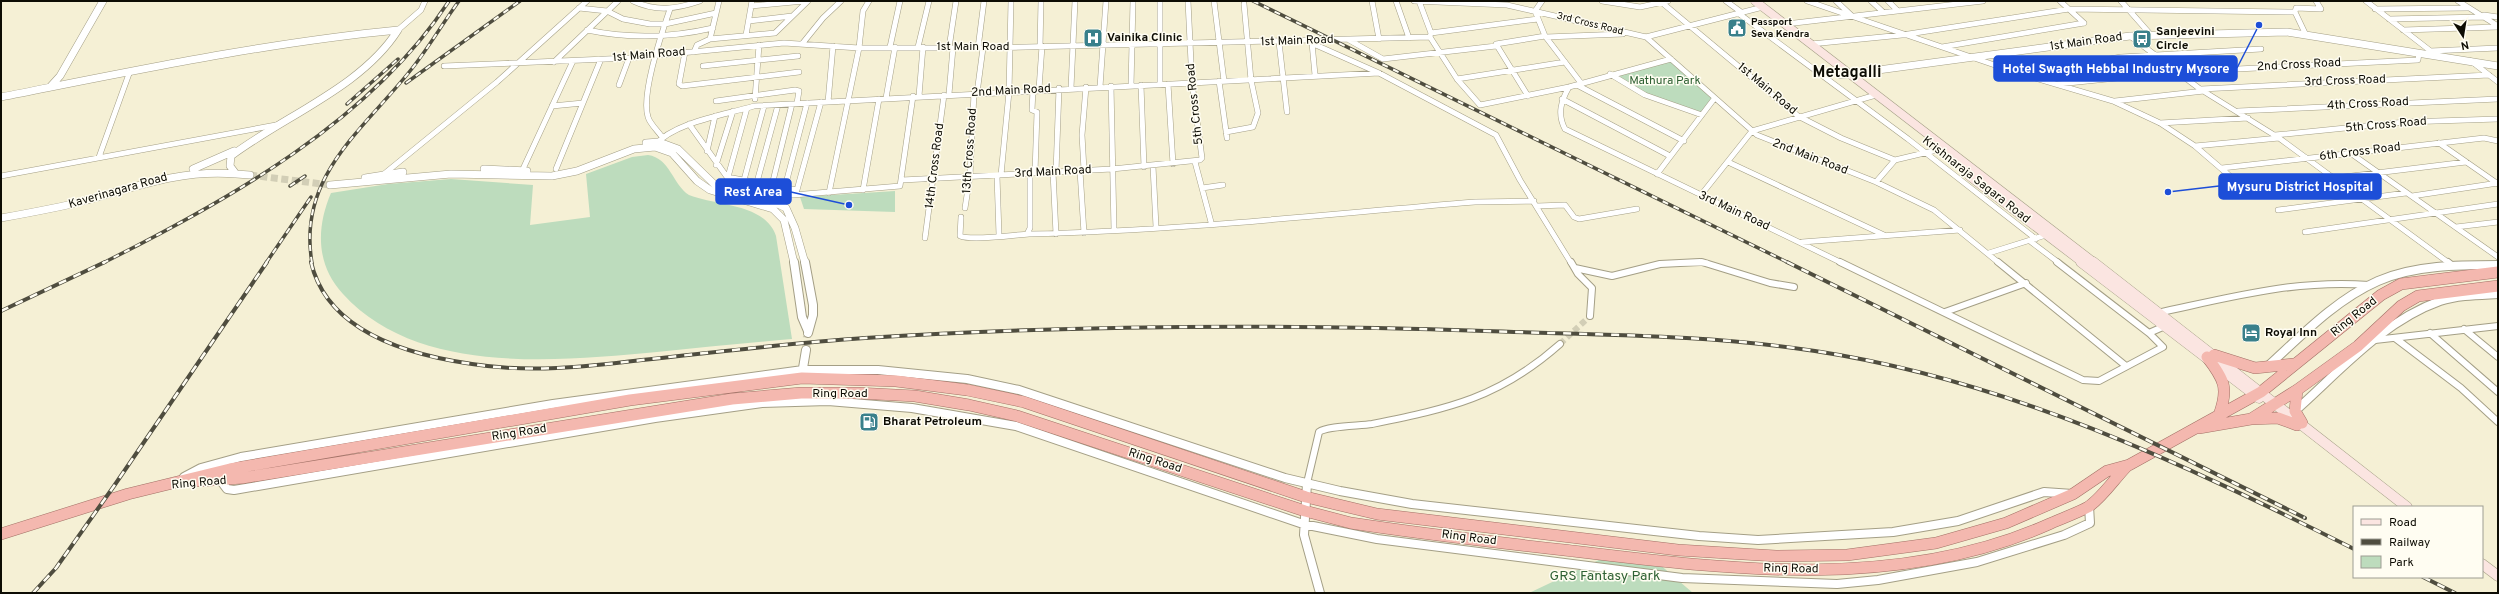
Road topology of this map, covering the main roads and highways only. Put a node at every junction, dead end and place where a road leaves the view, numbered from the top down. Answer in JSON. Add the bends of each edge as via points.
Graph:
{"nodes":[{"id":1,"x":1747,"y":1,"type":"edge"},
{"id":2,"x":1758,"y":5,"type":"edge"},
{"id":3,"x":1845,"y":74,"type":"junction"},
{"id":4,"x":1873,"y":96,"type":"junction"},
{"id":5,"x":2498,"y":272,"type":"edge"},
{"id":6,"x":2498,"y":286,"type":"edge"},
{"id":7,"x":2210,"y":356,"type":"junction"},
{"id":8,"x":2294,"y":364,"type":"junction"},
{"id":9,"x":2297,"y":390,"type":"junction"},
{"id":10,"x":2258,"y":394,"type":"junction"},
{"id":11,"x":2272,"y":404,"type":"junction"},
{"id":12,"x":2218,"y":415,"type":"junction"},
{"id":13,"x":2251,"y":419,"type":"junction"},
{"id":14,"x":2300,"y":424,"type":"junction"},
{"id":15,"x":2188,"y":431,"type":"junction"},
{"id":16,"x":2129,"y":465,"type":"junction"},
{"id":17,"x":158,"y":487,"type":"junction"},
{"id":18,"x":2406,"y":506,"type":"edge"},
{"id":19,"x":2,"y":534,"type":"edge"},
{"id":20,"x":2483,"y":565,"type":"edge"},
{"id":21,"x":2498,"y":576,"type":"edge"}],
"edges":[{"from":1,"to":2,"type":"main road","name":"Krishnaraja Sagara Road"},
{"from":2,"to":3,"type":"main road","name":"Krishnaraja Sagara Road"},
{"from":2,"to":3,"type":"main road","name":"Krishnaraja Sagara Road","via":[[1786,24]]},
{"from":3,"to":4,"type":"main road","name":"Krishnaraja Sagara Road"},
{"from":4,"to":7,"type":"main road","name":"Krishnaraja Sagara Road","via":[[2159,312]]},
{"from":4,"to":7,"type":"main road","name":"Krishnaraja Sagara Road","via":[[1937,150],[2046,235]]},
{"from":5,"to":8,"type":"highway","name":"Ring Road","via":[[2401,284],[2381,295]]},
{"from":6,"to":9,"type":"highway","name":"Ring Road","via":[[2418,296],[2401,306],[2358,346]]},
{"from":7,"to":8,"type":"highway","via":[[2266,368]]},
{"from":7,"to":10,"type":"main road"},
{"from":7,"to":12,"type":"highway","via":[[2226,387],[2225,401]]},
{"from":8,"to":10,"type":"highway","name":"Ring Road"},
{"from":9,"to":11,"type":"highway","name":"Ring Road"},
{"from":9,"to":14,"type":"highway","via":[[2295,411]]},
{"from":10,"to":11,"type":"main road"},
{"from":10,"to":12,"type":"highway","name":"Ring Road"},
{"from":11,"to":13,"type":"highway","name":"Ring Road"},
{"from":11,"to":14,"type":"main road"},
{"from":12,"to":15,"type":"highway","name":"Ring Road"},
{"from":13,"to":14,"type":"highway","via":[[2278,418]]},
{"from":13,"to":15,"type":"highway","name":"Ring Road"},
{"from":14,"to":18,"type":"main road"},
{"from":15,"to":16,"type":"highway","name":"Ring Road"},
{"from":16,"to":17,"type":"highway","name":"Ring Road","via":[[2107,471],[2073,494],[2006,523],[1936,543],[1847,555],[1776,556],[1678,550],[1378,514],[1306,497],[1024,402],[966,390],[802,374],[630,400],[230,469]]},
{"from":16,"to":17,"type":"highway","name":"Ring Road","via":[[2089,506],[2026,534],[1978,549],[1890,564],[1812,570],[1665,562],[1351,523],[1304,511],[1017,416],[915,396],[857,393],[800,393],[732,399],[221,481]]},
{"from":17,"to":19,"type":"highway","name":"Ring Road"},
{"from":20,"to":21,"type":"main road"}]}
